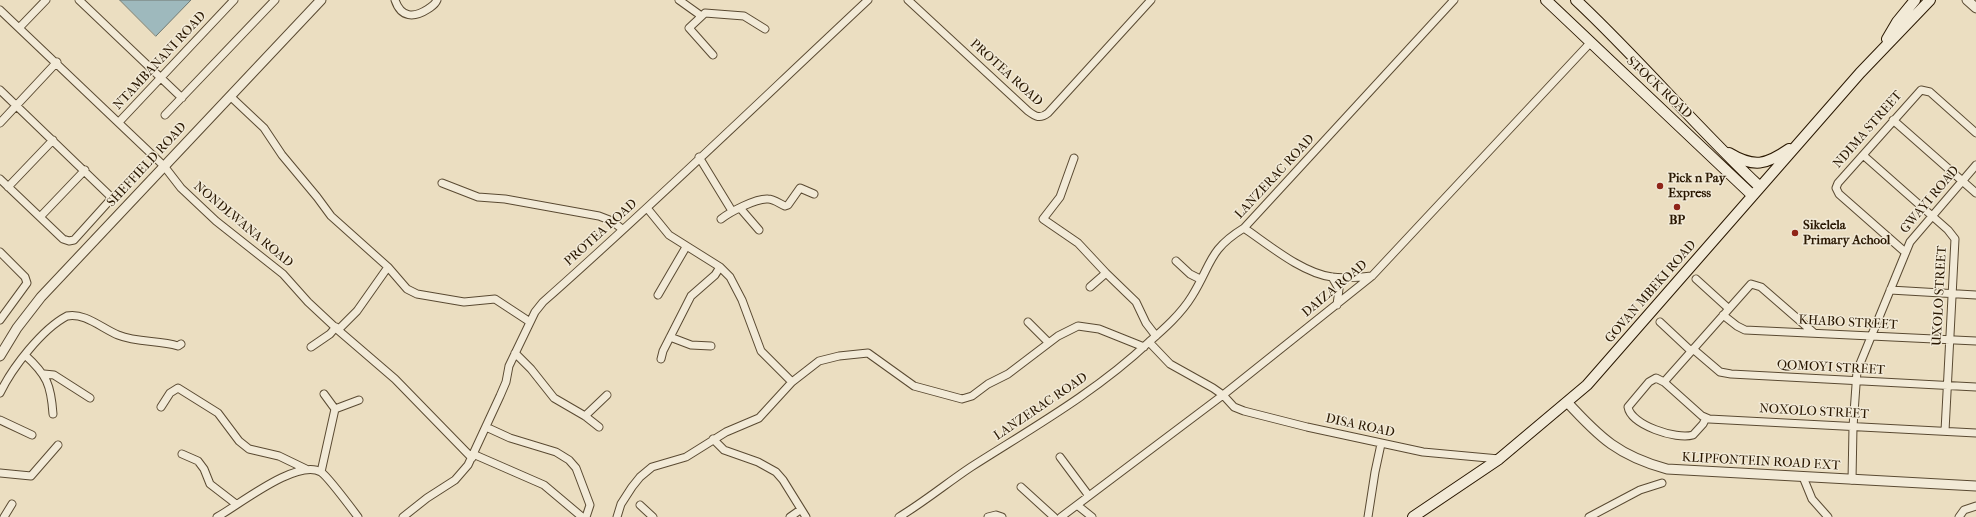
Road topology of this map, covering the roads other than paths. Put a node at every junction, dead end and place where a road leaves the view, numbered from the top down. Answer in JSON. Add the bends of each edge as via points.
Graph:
{"nodes":[{"id":1,"x":46,"y":0,"type":"edge"},
{"id":2,"x":79,"y":0,"type":"edge"},
{"id":3,"x":234,"y":0,"type":"edge"},
{"id":4,"x":275,"y":0,"type":"edge"},
{"id":5,"x":322,"y":0,"type":"edge"},
{"id":6,"x":395,"y":0,"type":"edge"},
{"id":7,"x":436,"y":0,"type":"edge"},
{"id":8,"x":679,"y":0,"type":"edge"},
{"id":9,"x":868,"y":0,"type":"edge"},
{"id":10,"x":908,"y":0,"type":"edge"},
{"id":11,"x":1151,"y":0,"type":"edge"},
{"id":12,"x":1454,"y":0,"type":"edge"},
{"id":13,"x":1546,"y":0,"type":"edge"},
{"id":14,"x":1576,"y":0,"type":"edge"},
{"id":15,"x":1915,"y":0,"type":"edge"},
{"id":16,"x":1930,"y":0,"type":"edge"},
{"id":17,"x":1967,"y":0,"type":"edge"},
{"id":18,"x":1976,"y":8,"type":"edge"},
{"id":19,"x":0,"y":10,"type":"edge"},
{"id":20,"x":700,"y":15,"type":"junction"},
{"id":21,"x":19,"y":28,"type":"junction"},
{"id":22,"x":765,"y":29,"type":"dead end"},
{"id":23,"x":1591,"y":42,"type":"junction"},
{"id":24,"x":1880,"y":51,"type":"junction"},
{"id":25,"x":713,"y":55,"type":"dead end"},
{"id":26,"x":57,"y":62,"type":"junction"},
{"id":27,"x":161,"y":78,"type":"junction"},
{"id":28,"x":0,"y":90,"type":"edge"},
{"id":29,"x":230,"y":96,"type":"junction"},
{"id":30,"x":182,"y":98,"type":"junction"},
{"id":31,"x":17,"y":105,"type":"junction"},
{"id":32,"x":165,"y":115,"type":"dead end"},
{"id":33,"x":1893,"y":120,"type":"junction"},
{"id":34,"x":119,"y":122,"type":"junction"},
{"id":35,"x":0,"y":123,"type":"edge"},
{"id":36,"x":1976,"y":133,"type":"edge"},
{"id":37,"x":53,"y":140,"type":"junction"},
{"id":38,"x":1799,"y":142,"type":"junction"},
{"id":39,"x":1716,"y":144,"type":"junction"},
{"id":40,"x":1863,"y":154,"type":"junction"},
{"id":41,"x":699,"y":157,"type":"junction"},
{"id":42,"x":1074,"y":158,"type":"dead end"},
{"id":43,"x":1976,"y":165,"type":"edge"},
{"id":44,"x":164,"y":166,"type":"junction"},
{"id":45,"x":85,"y":170,"type":"junction"},
{"id":46,"x":0,"y":179,"type":"edge"},
{"id":47,"x":1962,"y":181,"type":"junction"},
{"id":48,"x":442,"y":183,"type":"dead end"},
{"id":49,"x":8,"y":187,"type":"junction"},
{"id":50,"x":1760,"y":187,"type":"junction"},
{"id":51,"x":1976,"y":193,"type":"edge"},
{"id":52,"x":814,"y":194,"type":"dead end"},
{"id":53,"x":1752,"y":195,"type":"junction"},
{"id":54,"x":647,"y":208,"type":"junction"},
{"id":55,"x":740,"y":208,"type":"junction"},
{"id":56,"x":732,"y":211,"type":"junction"},
{"id":57,"x":1932,"y":215,"type":"junction"},
{"id":58,"x":40,"y":217,"type":"junction"},
{"id":59,"x":721,"y":219,"type":"dead end"},
{"id":60,"x":1244,"y":228,"type":"junction"},
{"id":61,"x":622,"y":229,"type":"junction"},
{"id":62,"x":759,"y":230,"type":"dead end"},
{"id":63,"x":686,"y":247,"type":"junction"},
{"id":64,"x":0,"y":252,"type":"edge"},
{"id":65,"x":1905,"y":252,"type":"junction"},
{"id":66,"x":1176,"y":261,"type":"dead end"},
{"id":67,"x":388,"y":267,"type":"junction"},
{"id":68,"x":720,"y":267,"type":"junction"},
{"id":69,"x":1106,"y":273,"type":"junction"},
{"id":70,"x":1372,"y":276,"type":"junction"},
{"id":71,"x":1332,"y":277,"type":"junction"},
{"id":72,"x":1200,"y":279,"type":"junction"},
{"id":73,"x":1696,"y":279,"type":"dead end"},
{"id":74,"x":1090,"y":287,"type":"dead end"},
{"id":75,"x":1890,"y":290,"type":"junction"},
{"id":76,"x":1952,"y":293,"type":"junction"},
{"id":77,"x":658,"y":295,"type":"dead end"},
{"id":78,"x":1976,"y":295,"type":"edge"},
{"id":79,"x":1337,"y":305,"type":"junction"},
{"id":80,"x":1728,"y":308,"type":"junction"},
{"id":81,"x":1723,"y":315,"type":"junction"},
{"id":82,"x":0,"y":320,"type":"edge"},
{"id":83,"x":530,"y":322,"type":"junction"},
{"id":84,"x":1028,"y":322,"type":"dead end"},
{"id":85,"x":1660,"y":322,"type":"dead end"},
{"id":86,"x":337,"y":329,"type":"junction"},
{"id":87,"x":1814,"y":333,"type":"junction"},
{"id":88,"x":1156,"y":336,"type":"junction"},
{"id":89,"x":670,"y":337,"type":"junction"},
{"id":90,"x":1871,"y":337,"type":"junction"},
{"id":91,"x":1950,"y":340,"type":"junction"},
{"id":92,"x":1976,"y":341,"type":"edge"},
{"id":93,"x":1048,"y":342,"type":"junction"},
{"id":94,"x":181,"y":344,"type":"dead end"},
{"id":95,"x":1146,"y":344,"type":"junction"},
{"id":96,"x":711,"y":346,"type":"dead end"},
{"id":97,"x":310,"y":347,"type":"dead end"},
{"id":98,"x":1692,"y":350,"type":"junction"},
{"id":99,"x":515,"y":353,"type":"junction"},
{"id":100,"x":25,"y":355,"type":"junction"},
{"id":101,"x":0,"y":356,"type":"edge"},
{"id":102,"x":661,"y":359,"type":"dead end"},
{"id":103,"x":44,"y":374,"type":"junction"},
{"id":104,"x":1856,"y":381,"type":"junction"},
{"id":105,"x":792,"y":382,"type":"junction"},
{"id":106,"x":1664,"y":382,"type":"junction"},
{"id":107,"x":1947,"y":385,"type":"junction"},
{"id":108,"x":1976,"y":387,"type":"edge"},
{"id":109,"x":0,"y":393,"type":"edge"},
{"id":110,"x":324,"y":394,"type":"dead end"},
{"id":111,"x":607,"y":395,"type":"dead end"},
{"id":112,"x":1223,"y":395,"type":"junction"},
{"id":113,"x":90,"y":398,"type":"dead end"},
{"id":114,"x":358,"y":400,"type":"dead end"},
{"id":115,"x":1568,"y":402,"type":"junction"},
{"id":116,"x":161,"y":407,"type":"dead end"},
{"id":117,"x":334,"y":409,"type":"junction"},
{"id":118,"x":53,"y":414,"type":"dead end"},
{"id":119,"x":585,"y":416,"type":"junction"},
{"id":120,"x":1706,"y":418,"type":"junction"},
{"id":121,"x":0,"y":420,"type":"edge"},
{"id":122,"x":1853,"y":426,"type":"junction"},
{"id":123,"x":486,"y":427,"type":"junction"},
{"id":124,"x":599,"y":427,"type":"dead end"},
{"id":125,"x":1945,"y":431,"type":"junction"},
{"id":126,"x":1976,"y":433,"type":"edge"},
{"id":127,"x":32,"y":435,"type":"dead end"},
{"id":128,"x":713,"y":439,"type":"junction"},
{"id":129,"x":1382,"y":444,"type":"junction"},
{"id":130,"x":58,"y":446,"type":"dead end"},
{"id":131,"x":182,"y":454,"type":"dead end"},
{"id":132,"x":472,"y":456,"type":"junction"},
{"id":133,"x":1060,"y":457,"type":"dead end"},
{"id":134,"x":1499,"y":458,"type":"junction"},
{"id":135,"x":306,"y":469,"type":"junction"},
{"id":136,"x":321,"y":472,"type":"junction"},
{"id":137,"x":0,"y":473,"type":"edge"},
{"id":138,"x":1803,"y":477,"type":"junction"},
{"id":139,"x":1852,"y":480,"type":"junction"},
{"id":140,"x":1662,"y":483,"type":"dead end"},
{"id":141,"x":1976,"y":486,"type":"edge"},
{"id":142,"x":1021,"y":487,"type":"dead end"},
{"id":143,"x":1089,"y":496,"type":"junction"},
{"id":144,"x":12,"y":504,"type":"dead end"},
{"id":145,"x":236,"y":504,"type":"junction"},
{"id":146,"x":640,"y":505,"type":"dead end"},
{"id":147,"x":1077,"y":505,"type":"junction"},
{"id":148,"x":1976,"y":506,"type":"edge"},
{"id":149,"x":800,"y":510,"type":"junction"},
{"id":150,"x":4,"y":517,"type":"edge"},
{"id":151,"x":218,"y":517,"type":"edge"},
{"id":152,"x":358,"y":517,"type":"edge"},
{"id":153,"x":403,"y":517,"type":"edge"},
{"id":154,"x":582,"y":517,"type":"edge"},
{"id":155,"x":586,"y":517,"type":"edge"},
{"id":156,"x":617,"y":517,"type":"edge"},
{"id":157,"x":653,"y":517,"type":"edge"},
{"id":158,"x":790,"y":517,"type":"edge"},
{"id":159,"x":806,"y":517,"type":"edge"},
{"id":160,"x":899,"y":517,"type":"edge"},
{"id":161,"x":988,"y":517,"type":"edge"},
{"id":162,"x":1002,"y":517,"type":"edge"},
{"id":163,"x":1054,"y":517,"type":"edge"},
{"id":164,"x":1061,"y":517,"type":"edge"},
{"id":165,"x":1092,"y":517,"type":"edge"},
{"id":166,"x":1368,"y":517,"type":"edge"},
{"id":167,"x":1413,"y":517,"type":"edge"},
{"id":168,"x":1589,"y":517,"type":"edge"},
{"id":169,"x":1828,"y":517,"type":"edge"},
{"id":170,"x":1959,"y":517,"type":"edge"}],
"edges":[{"from":1,"to":21,"type":"street"},
{"from":2,"to":27,"type":"street"},
{"from":3,"to":27,"type":"street","name":"NTAMBANANI ROAD"},
{"from":4,"to":30,"type":"street"},
{"from":5,"to":29,"type":"street","name":"SHEFFIELD ROAD"},
{"from":6,"to":7,"type":"street","via":[[403,13],[411,16],[419,15],[430,8]]},
{"from":8,"to":20,"type":"street"},
{"from":9,"to":41,"type":"street","name":"PROTEA ROAD"},
{"from":10,"to":11,"type":"street","name":"PROTEA ROAD","via":[[1028,111],[1042,117]]},
{"from":12,"to":60,"type":"street","name":"LANZERAC ROAD"},
{"from":13,"to":23,"type":"main road","name":"STOCK ROAD"},
{"from":14,"to":39,"type":"main road","name":"STOCK ROAD"},
{"from":15,"to":24,"type":"main road","name":"GOVAN MBEKI ROAD","via":[[1897,22]]},
{"from":16,"to":24,"type":"main road","name":"GOVAN MBEKI ROAD"},
{"from":17,"to":18,"type":"street"},
{"from":19,"to":21,"type":"street","name":"NONDLWANA ROAD"},
{"from":20,"to":22,"type":"street","via":[[739,15],[748,17]]},
{"from":20,"to":25,"type":"street","via":[[689,28]]},
{"from":21,"to":26,"type":"street","name":"NONDLWANA ROAD"},
{"from":23,"to":53,"type":"main road","name":"STOCK ROAD"},
{"from":23,"to":70,"type":"street","name":"DAIZA ROAD"},
{"from":24,"to":38,"type":"main road","name":"GOVAN MBEKI ROAD"},
{"from":26,"to":31,"type":"street"},
{"from":26,"to":34,"type":"street","name":"NONDLWANA ROAD"},
{"from":27,"to":30,"type":"street"},
{"from":27,"to":34,"type":"street","name":"NTAMBANANI ROAD"},
{"from":28,"to":31,"type":"street"},
{"from":29,"to":44,"type":"street","name":"SHEFFIELD ROAD"},
{"from":29,"to":67,"type":"street","via":[[264,128],[282,155],[331,216]]},
{"from":30,"to":32,"type":"street"},
{"from":31,"to":35,"type":"street"},
{"from":31,"to":37,"type":"street"},
{"from":33,"to":36,"type":"street","name":"NDIMA STREET","via":[[1917,93],[1924,89]]},
{"from":33,"to":40,"type":"street","name":"NDIMA STREET"},
{"from":33,"to":47,"type":"street"},
{"from":34,"to":44,"type":"street","name":"NONDLWANA ROAD"},
{"from":37,"to":45,"type":"street"},
{"from":37,"to":49,"type":"street"},
{"from":38,"to":39,"type":"main road","via":[[1769,161],[1756,163],[1744,161]]},
{"from":38,"to":50,"type":"main road","name":"GOVAN MBEKI ROAD"},
{"from":39,"to":50,"type":"main road","name":"STOCK ROAD"},
{"from":40,"to":57,"type":"street","name":"UXOLO STREET"},
{"from":40,"to":65,"type":"street","name":"NDIMA STREET","via":[[1838,183],[1836,190]]},
{"from":41,"to":54,"type":"street","name":"PROTEA ROAD"},
{"from":41,"to":56,"type":"street"},
{"from":42,"to":69,"type":"street","via":[[1060,197],[1043,219],[1074,239]]},
{"from":43,"to":47,"type":"street","name":"GWAYI ROAD"},
{"from":44,"to":86,"type":"street","name":"NONDLWANA ROAD","via":[[181,188],[213,218],[275,267]]},
{"from":44,"to":101,"type":"street","name":"SHEFFIELD ROAD","via":[[41,297],[17,328]]},
{"from":45,"to":58,"type":"street"},
{"from":45,"to":58,"type":"street","via":[[111,199],[74,240],[64,239]]},
{"from":46,"to":49,"type":"street"},
{"from":47,"to":51,"type":"street"},
{"from":47,"to":57,"type":"street","name":"GWAYI ROAD"},
{"from":48,"to":61,"type":"street","via":[[478,197],[505,199],[599,216],[612,221]]},
{"from":49,"to":58,"type":"street"},
{"from":50,"to":53,"type":"main road","name":"GOVAN MBEKI ROAD"},
{"from":52,"to":55,"type":"street","via":[[800,188],[788,205],[762,199]]},
{"from":53,"to":115,"type":"main road","name":"GOVAN MBEKI ROAD","via":[[1620,348]]},
{"from":54,"to":61,"type":"street","name":"PROTEA ROAD"},
{"from":54,"to":63,"type":"street","via":[[669,235]]},
{"from":55,"to":56,"type":"street"},
{"from":55,"to":62,"type":"street"},
{"from":56,"to":59,"type":"street"},
{"from":57,"to":65,"type":"street","name":"GWAYI ROAD"},
{"from":57,"to":76,"type":"street","name":"UXOLO STREET","via":[[1955,239]]},
{"from":60,"to":71,"type":"street","via":[[1307,269]]},
{"from":60,"to":72,"type":"street","name":"LANZERAC ROAD","via":[[1219,246]]},
{"from":61,"to":83,"type":"street","name":"PROTEA ROAD","via":[[543,302]]},
{"from":63,"to":68,"type":"street"},
{"from":63,"to":77,"type":"street"},
{"from":64,"to":82,"type":"street","via":[[26,276],[27,283]]},
{"from":65,"to":75,"type":"street","name":"GWAYI ROAD"},
{"from":66,"to":72,"type":"street"},
{"from":67,"to":83,"type":"street","via":[[407,289],[413,292],[464,302],[495,299]]},
{"from":67,"to":86,"type":"street","via":[[357,311]]},
{"from":68,"to":89,"type":"street","via":[[691,296]]},
{"from":68,"to":105,"type":"street","via":[[737,288],[761,351]]},
{"from":69,"to":74,"type":"street"},
{"from":69,"to":88,"type":"street","via":[[1136,302]]},
{"from":70,"to":71,"type":"street"},
{"from":70,"to":79,"type":"street","name":"DAIZA ROAD"},
{"from":71,"to":79,"type":"street","via":[[1339,289]]},
{"from":72,"to":88,"type":"street","name":"LANZERAC ROAD","via":[[1187,304]]},
{"from":73,"to":80,"type":"street"},
{"from":75,"to":76,"type":"street"},
{"from":75,"to":90,"type":"street","name":"GWAYI ROAD"},
{"from":76,"to":78,"type":"street"},
{"from":76,"to":91,"type":"street","name":"UXOLO STREET"},
{"from":79,"to":112,"type":"street","name":"DAIZA ROAD"},
{"from":80,"to":81,"type":"street"},
{"from":80,"to":87,"type":"street","via":[[1748,286],[1755,284]]},
{"from":81,"to":87,"type":"street","name":"KHABO STREET","via":[[1743,329]]},
{"from":81,"to":98,"type":"street"},
{"from":83,"to":99,"type":"street","name":"PROTEA ROAD"},
{"from":84,"to":93,"type":"street"},
{"from":85,"to":98,"type":"street","name":"QOMOYI STREET"},
{"from":86,"to":97,"type":"street"},
{"from":86,"to":132,"type":"street","name":"NONDLWANA ROAD","via":[[395,379]]},
{"from":87,"to":90,"type":"street","name":"KHABO STREET"},
{"from":88,"to":95,"type":"street","name":"LANZERAC ROAD"},
{"from":89,"to":96,"type":"street","via":[[691,345]]},
{"from":89,"to":102,"type":"street"},
{"from":90,"to":91,"type":"street","name":"KHABO STREET"},
{"from":90,"to":104,"type":"street","name":"GWAYI ROAD","via":[[1857,370]]},
{"from":91,"to":92,"type":"street","name":"KHABO STREET"},
{"from":91,"to":107,"type":"street","name":"UXOLO STREET"},
{"from":93,"to":95,"type":"street","via":[[1072,328],[1084,326]]},
{"from":93,"to":105,"type":"street","via":[[1008,374],[965,399],[914,386],[865,352],[822,359]]},
{"from":94,"to":100,"type":"street","via":[[178,346],[134,340],[71,315],[59,321]]},
{"from":95,"to":112,"type":"street","name":"DISA ROAD","via":[[1170,364]]},
{"from":95,"to":160,"type":"street","name":"LANZERAC ROAD","via":[[1114,373]]},
{"from":98,"to":104,"type":"street","name":"QOMOYI STREET","via":[[1724,373]]},
{"from":98,"to":106,"type":"street"},
{"from":99,"to":119,"type":"street","via":[[554,398]]},
{"from":99,"to":123,"type":"street","name":"PROTEA ROAD","via":[[506,382]]},
{"from":100,"to":103,"type":"street"},
{"from":100,"to":109,"type":"street","via":[[10,374]]},
{"from":103,"to":113,"type":"street","via":[[54,375]]},
{"from":103,"to":118,"type":"street","via":[[52,399]]},
{"from":104,"to":107,"type":"street","name":"QOMOYI STREET"},
{"from":104,"to":122,"type":"street","name":"GWAYI ROAD"},
{"from":105,"to":128,"type":"street","via":[[759,418]]},
{"from":106,"to":120,"type":"street"},
{"from":106,"to":120,"type":"street","via":[[1656,378],[1649,382],[1628,405],[1630,414],[1660,432],[1688,436],[1695,434]]},
{"from":107,"to":108,"type":"street","name":"QOMOYI STREET"},
{"from":107,"to":125,"type":"street","name":"UXOLO STREET"},
{"from":110,"to":117,"type":"street"},
{"from":111,"to":119,"type":"street"},
{"from":112,"to":129,"type":"street","name":"DISA ROAD","via":[[1234,407],[1244,411]]},
{"from":112,"to":143,"type":"street","name":"DAIZA ROAD"},
{"from":114,"to":117,"type":"street"},
{"from":115,"to":134,"type":"main road","name":"GOVAN MBEKI ROAD"},
{"from":115,"to":138,"type":"street","name":"KLIPFONTEIN ROAD EXT","via":[[1608,443],[1646,463],[1678,471]]},
{"from":116,"to":135,"type":"street","via":[[170,393],[178,388],[218,413],[238,441],[250,449],[279,456]]},
{"from":117,"to":136,"type":"street"},
{"from":119,"to":124,"type":"street"},
{"from":120,"to":122,"type":"street","name":"NOXOLO STREET"},
{"from":121,"to":127,"type":"street"},
{"from":122,"to":125,"type":"street","name":"NOXOLO STREET"},
{"from":122,"to":139,"type":"street","name":"GWAYI ROAD"},
{"from":123,"to":132,"type":"street","name":"PROTEA ROAD"},
{"from":123,"to":155,"type":"street","via":[[510,438],[556,452],[569,460],[576,468],[590,505]]},
{"from":125,"to":126,"type":"street","name":"NOXOLO STREET"},
{"from":128,"to":149,"type":"street","via":[[728,452],[770,468],[783,480]]},
{"from":128,"to":156,"type":"street","via":[[686,457],[658,465],[646,472],[624,498]]},
{"from":129,"to":134,"type":"street","name":"DISA ROAD","via":[[1423,452]]},
{"from":129,"to":166,"type":"street"},
{"from":130,"to":137,"type":"street","via":[[31,476]]},
{"from":131,"to":145,"type":"street","via":[[198,461],[210,484]]},
{"from":132,"to":153,"type":"street","name":"PROTEA ROAD","via":[[464,471],[455,480],[433,493]]},
{"from":132,"to":154,"type":"street","via":[[544,485]]},
{"from":133,"to":143,"type":"street"},
{"from":134,"to":167,"type":"main road","name":"GOVAN MBEKI ROAD"},
{"from":135,"to":136,"type":"street"},
{"from":135,"to":145,"type":"street","via":[[284,477]]},
{"from":136,"to":152,"type":"street"},
{"from":138,"to":139,"type":"street","name":"KLIPFONTEIN ROAD EXT"},
{"from":138,"to":169,"type":"street","via":[[1812,499]]},
{"from":139,"to":141,"type":"street","name":"KLIPFONTEIN ROAD EXT"},
{"from":140,"to":168,"type":"street","via":[[1640,490]]},
{"from":142,"to":163,"type":"street"},
{"from":143,"to":147,"type":"street","name":"DAIZA ROAD"},
{"from":144,"to":150,"type":"street"},
{"from":145,"to":151,"type":"street"},
{"from":146,"to":157,"type":"street"},
{"from":147,"to":164,"type":"street","name":"DAIZA ROAD"},
{"from":147,"to":165,"type":"street"},
{"from":148,"to":170,"type":"street","via":[[1964,510]]},
{"from":149,"to":158,"type":"street"},
{"from":149,"to":159,"type":"street"},
{"from":161,"to":162,"type":"street"}]}
